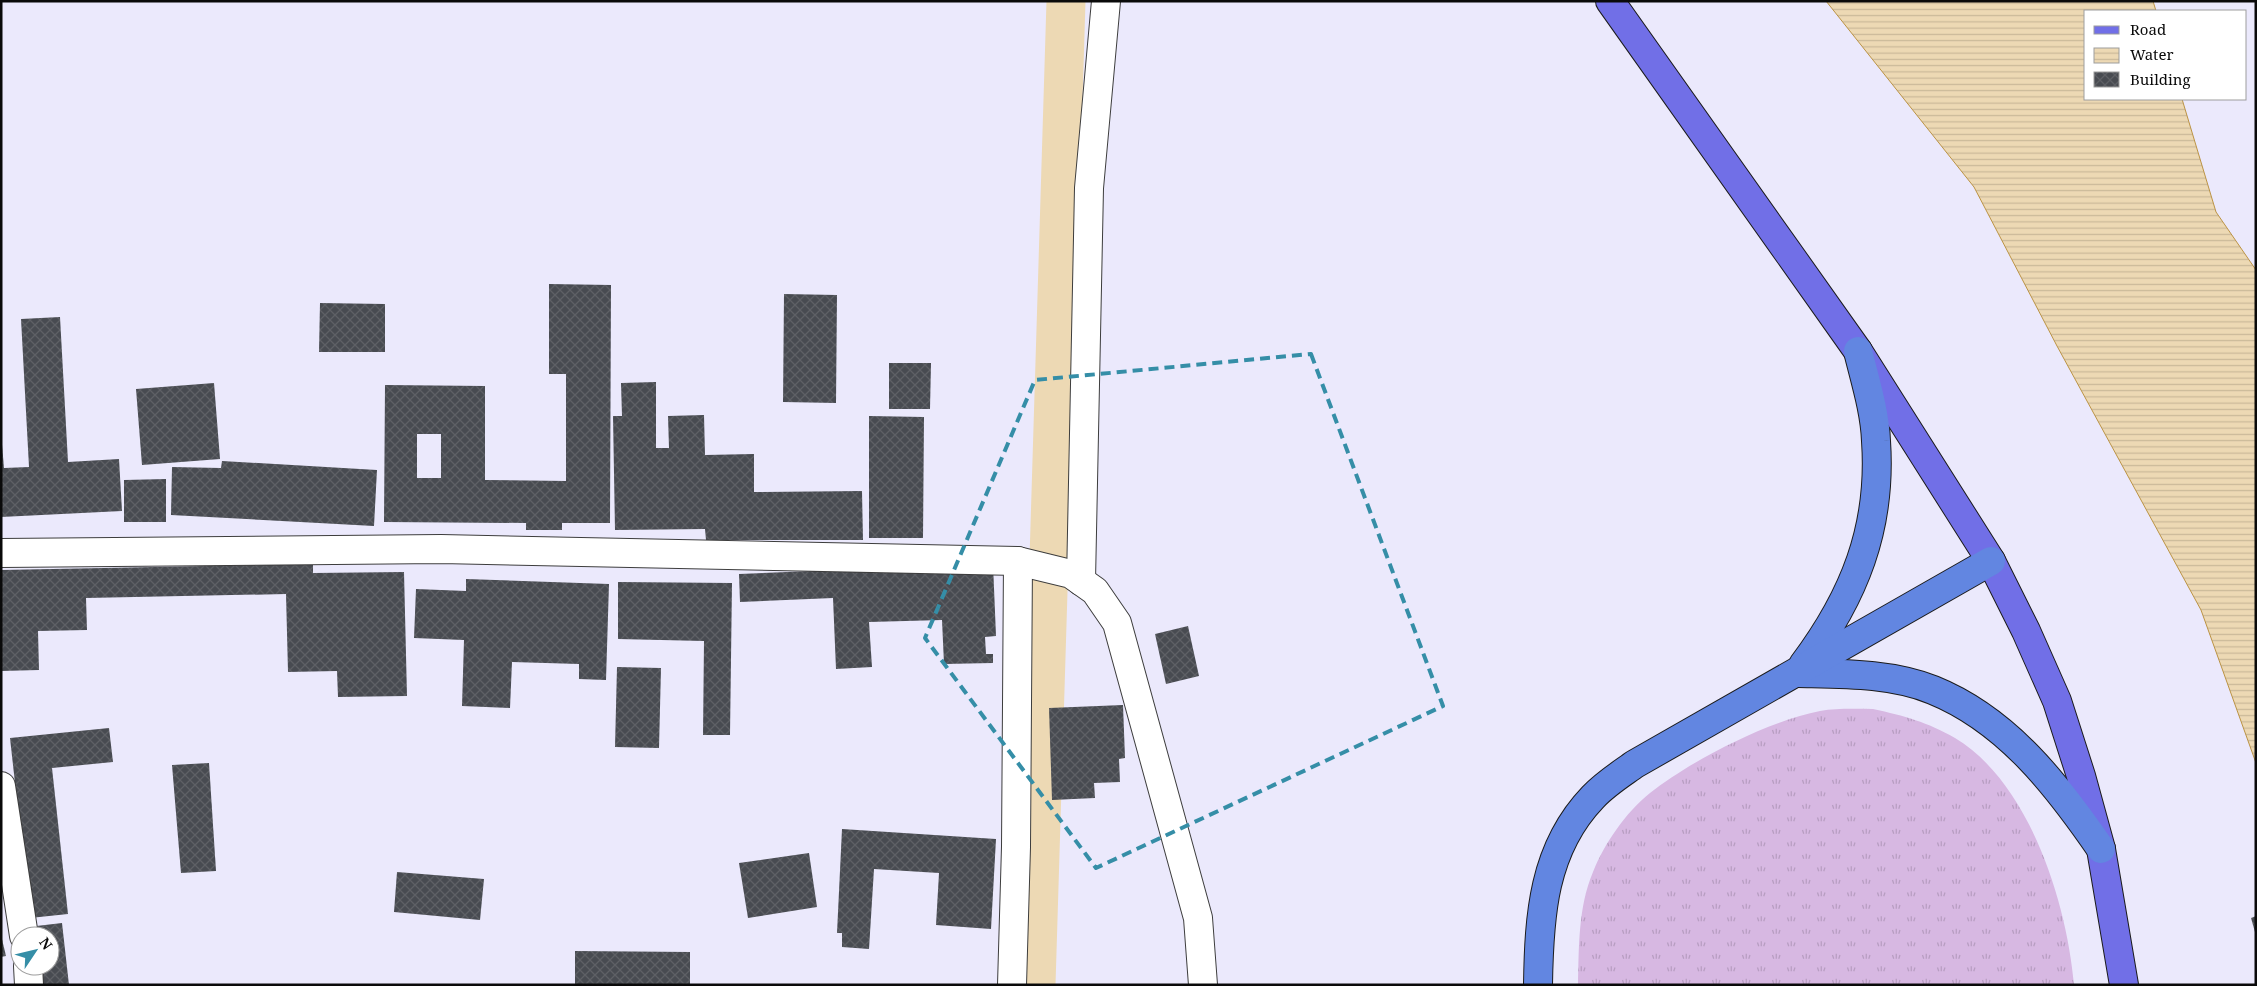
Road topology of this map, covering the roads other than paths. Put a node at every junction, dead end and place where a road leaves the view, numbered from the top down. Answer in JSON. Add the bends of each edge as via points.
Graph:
{"nodes":[{"id":1,"x":1106,"y":1,"type":"edge"},
{"id":2,"x":1610,"y":1,"type":"edge"},
{"id":3,"x":1858,"y":351,"type":"junction"},
{"id":4,"x":1,"y":552,"type":"edge"},
{"id":5,"x":1018,"y":561,"type":"junction"},
{"id":6,"x":1991,"y":561,"type":"junction"},
{"id":7,"x":1076,"y":578,"type":"junction"},
{"id":8,"x":1796,"y":673,"type":"junction"},
{"id":9,"x":1,"y":786,"type":"edge"},
{"id":10,"x":2101,"y":849,"type":"junction"},
{"id":11,"x":22,"y":926,"type":"edge"},
{"id":12,"x":1012,"y":985,"type":"edge"},
{"id":13,"x":1203,"y":985,"type":"edge"},
{"id":14,"x":1538,"y":985,"type":"edge"},
{"id":15,"x":2124,"y":985,"type":"edge"}],
"edges":[{"from":1,"to":7,"type":"street","via":[[1089,188]]},
{"from":2,"to":3,"type":"main road"},
{"from":3,"to":6,"type":"main road"},
{"from":3,"to":8,"type":"highway","via":[[1876,440],[1876,484],[1871,526],[1843,605]]},
{"from":4,"to":5,"type":"street","via":[[441,549]]},
{"from":5,"to":7,"type":"street"},
{"from":5,"to":12,"type":"street"},
{"from":6,"to":8,"type":"highway"},
{"from":6,"to":10,"type":"main road","via":[[2057,701],[2082,776]]},
{"from":7,"to":13,"type":"street","via":[[1095,591],[1116,623],[1198,918]]},
{"from":8,"to":10,"type":"highway","via":[[1891,679],[1932,690],[1970,709],[2042,770]]},
{"from":8,"to":14,"type":"highway","via":[[1635,764],[1594,795],[1579,813],[1554,856],[1546,882],[1541,910]]},
{"from":9,"to":11,"type":"street"},
{"from":10,"to":15,"type":"main road"}]}
